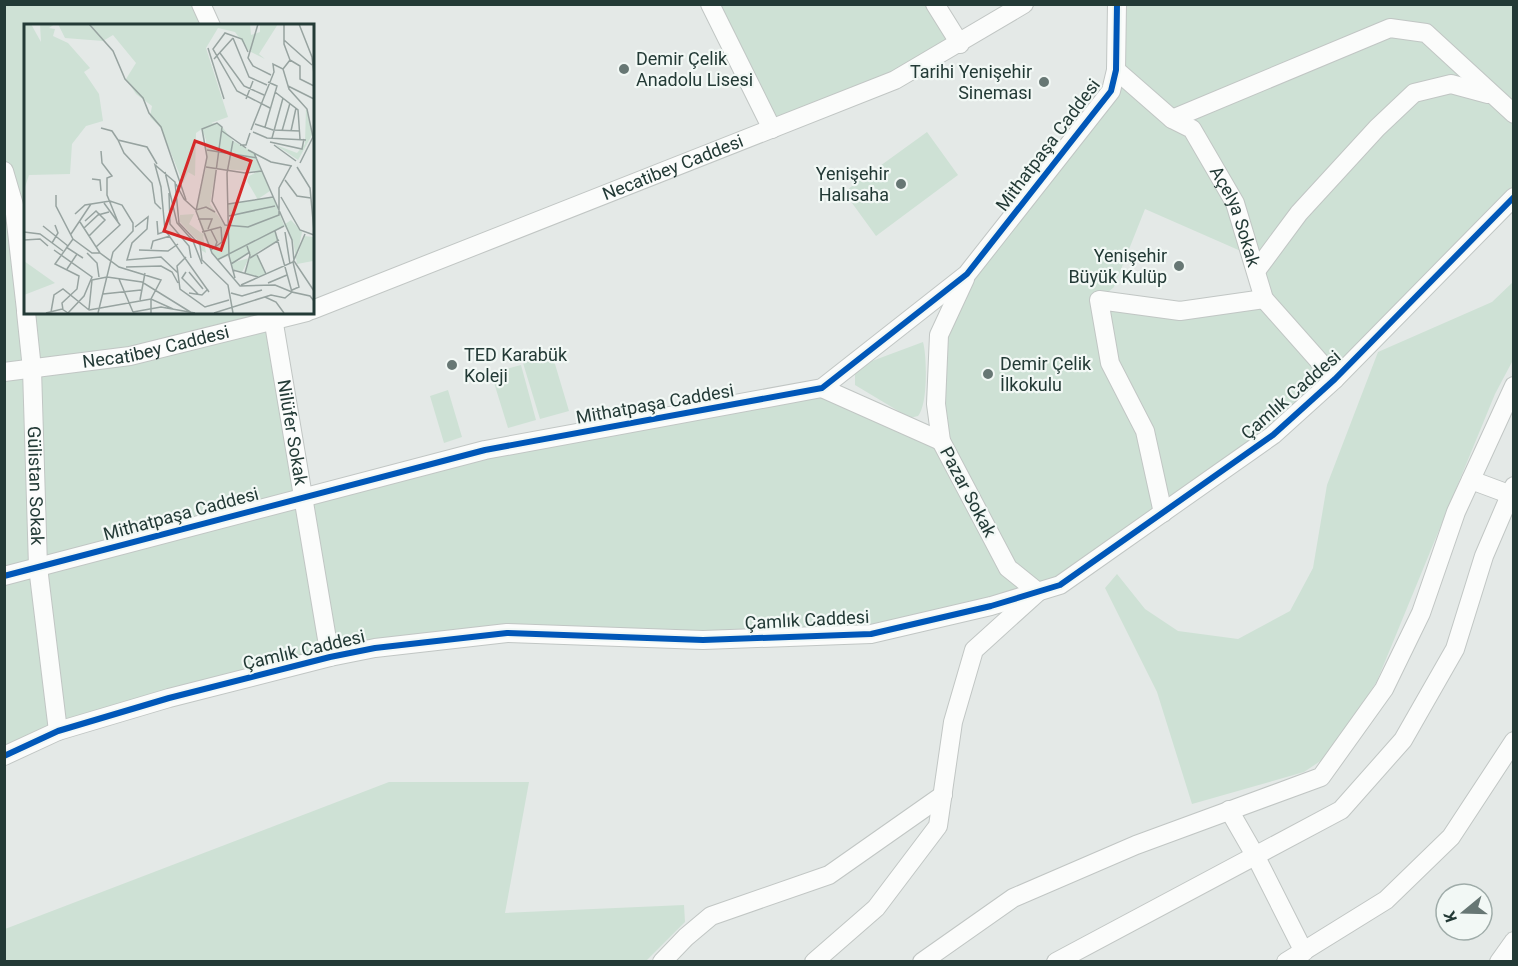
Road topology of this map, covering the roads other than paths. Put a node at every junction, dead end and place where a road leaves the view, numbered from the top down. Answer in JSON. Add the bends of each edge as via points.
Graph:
{"nodes":[{"id":1,"x":201,"y":4,"type":"edge"},
{"id":2,"x":710,"y":4,"type":"edge"},
{"id":3,"x":935,"y":4,"type":"edge"},
{"id":4,"x":1024,"y":4,"type":"edge"},
{"id":5,"x":1117,"y":4,"type":"edge"},
{"id":6,"x":210,"y":24,"type":"edge"},
{"id":7,"x":960,"y":44,"type":"junction"},
{"id":8,"x":1116,"y":70,"type":"junction"},
{"id":9,"x":1513,"y":113,"type":"edge"},
{"id":10,"x":1172,"y":119,"type":"junction"},
{"id":11,"x":772,"y":129,"type":"junction"},
{"id":12,"x":4,"y":171,"type":"edge"},
{"id":13,"x":1514,"y":197,"type":"edge"},
{"id":14,"x":1256,"y":271,"type":"junction"},
{"id":15,"x":967,"y":274,"type":"junction"},
{"id":16,"x":24,"y":293,"type":"edge"},
{"id":17,"x":1264,"y":299,"type":"junction"},
{"id":18,"x":314,"y":309,"type":"edge"},
{"id":19,"x":26,"y":314,"type":"edge"},
{"id":20,"x":293,"y":314,"type":"edge"},
{"id":21,"x":273,"y":317,"type":"edge"},
{"id":22,"x":32,"y":369,"type":"junction"},
{"id":23,"x":4,"y":372,"type":"edge"},
{"id":24,"x":1335,"y":379,"type":"junction"},
{"id":25,"x":1514,"y":386,"type":"edge"},
{"id":26,"x":822,"y":388,"type":"junction"},
{"id":27,"x":941,"y":441,"type":"junction"},
{"id":28,"x":1471,"y":480,"type":"junction"},
{"id":29,"x":1512,"y":492,"type":"edge"},
{"id":30,"x":304,"y":496,"type":"junction"},
{"id":31,"x":1163,"y":513,"type":"junction"},
{"id":32,"x":38,"y":567,"type":"junction"},
{"id":33,"x":4,"y":576,"type":"edge"},
{"id":34,"x":1038,"y":592,"type":"junction"},
{"id":35,"x":330,"y":657,"type":"junction"},
{"id":36,"x":58,"y":731,"type":"junction"},
{"id":37,"x":1514,"y":741,"type":"edge"},
{"id":38,"x":4,"y":756,"type":"edge"},
{"id":39,"x":943,"y":795,"type":"junction"},
{"id":40,"x":1230,"y":810,"type":"junction"},
{"id":41,"x":1256,"y":857,"type":"junction"},
{"id":42,"x":1514,"y":941,"type":"edge"},
{"id":43,"x":1304,"y":952,"type":"junction"},
{"id":44,"x":662,"y":962,"type":"edge"},
{"id":45,"x":814,"y":962,"type":"edge"},
{"id":46,"x":922,"y":962,"type":"edge"},
{"id":47,"x":1056,"y":962,"type":"edge"},
{"id":48,"x":1286,"y":962,"type":"edge"},
{"id":49,"x":1499,"y":962,"type":"edge"}],
"edges":[{"from":1,"to":6,"type":"street"},
{"from":2,"to":11,"type":"street"},
{"from":3,"to":7,"type":"street"},
{"from":4,"to":7,"type":"street","name":"Necatibey Caddesi"},
{"from":5,"to":8,"type":"street","name":"Mithatpaşa Caddesi"},
{"from":7,"to":11,"type":"street","name":"Necatibey Caddesi","via":[[895,80]]},
{"from":8,"to":10,"type":"street","name":"Açelya Sokak"},
{"from":8,"to":15,"type":"street","name":"Mithatpaşa Caddesi","via":[[1111,91]]},
{"from":9,"to":10,"type":"street","via":[[1426,33],[1390,28]]},
{"from":9,"to":14,"type":"street","via":[[1486,92],[1451,84],[1414,93],[1299,213]]},
{"from":10,"to":14,"type":"street","name":"Açelya Sokak","via":[[1192,129],[1235,203]]},
{"from":11,"to":18,"type":"street","name":"Necatibey Caddesi"},
{"from":12,"to":16,"type":"street","name":"Gülistan Sokak","via":[[14,205]]},
{"from":13,"to":24,"type":"street","name":"Çamlık Caddesi"},
{"from":14,"to":17,"type":"street","name":"Açelya Sokak"},
{"from":15,"to":26,"type":"street","name":"Mithatpaşa Caddesi"},
{"from":15,"to":27,"type":"street","name":"Pazar Sokak","via":[[939,335],[936,404]]},
{"from":17,"to":24,"type":"street","name":"Açelya Sokak"},
{"from":17,"to":31,"type":"street","via":[[1180,311],[1100,300],[1110,363],[1145,431]]},
{"from":19,"to":22,"type":"street","name":"Gülistan Sokak"},
{"from":20,"to":21,"type":"street","name":"Necatibey Caddesi"},
{"from":21,"to":22,"type":"street","name":"Necatibey Caddesi","via":[[130,356]]},
{"from":21,"to":30,"type":"street","name":"Nilüfer Sokak"},
{"from":22,"to":23,"type":"street","name":"Necatibey Caddesi"},
{"from":22,"to":32,"type":"street","name":"Gülistan Sokak"},
{"from":24,"to":31,"type":"street","name":"Çamlık Caddesi","via":[[1273,435]]},
{"from":25,"to":28,"type":"street"},
{"from":26,"to":27,"type":"street"},
{"from":26,"to":30,"type":"street","name":"Mithatpaşa Caddesi","via":[[485,450]]},
{"from":27,"to":34,"type":"street","name":"Pazar Sokak","via":[[1008,568]]},
{"from":28,"to":29,"type":"street"},
{"from":28,"to":40,"type":"street","via":[[1421,613],[1384,689],[1320,777]]},
{"from":29,"to":41,"type":"street","via":[[1484,556],[1455,649],[1403,740],[1341,810]]},
{"from":30,"to":32,"type":"street","name":"Mithatpaşa Caddesi"},
{"from":30,"to":35,"type":"street","name":"Nilüfer Sokak"},
{"from":31,"to":34,"type":"street","name":"Çamlık Caddesi","via":[[1060,585]]},
{"from":32,"to":33,"type":"street","name":"Mithatpaşa Caddesi"},
{"from":32,"to":36,"type":"street","name":"Gülistan Sokak"},
{"from":34,"to":35,"type":"street","name":"Çamlık Caddesi","via":[[871,634],[703,640],[507,633]]},
{"from":34,"to":39,"type":"street","via":[[974,650],[953,722]]},
{"from":35,"to":36,"type":"street","name":"Çamlık Caddesi"},
{"from":36,"to":38,"type":"street","name":"Çamlık Caddesi"},
{"from":37,"to":43,"type":"street","via":[[1451,837],[1386,900]]},
{"from":39,"to":44,"type":"street","via":[[829,875],[711,916]]},
{"from":39,"to":45,"type":"street","via":[[938,826],[876,908]]},
{"from":40,"to":41,"type":"street"},
{"from":40,"to":46,"type":"street","via":[[1013,898]]},
{"from":41,"to":43,"type":"street"},
{"from":41,"to":47,"type":"street"},
{"from":42,"to":49,"type":"street"},
{"from":43,"to":48,"type":"street"}]}
